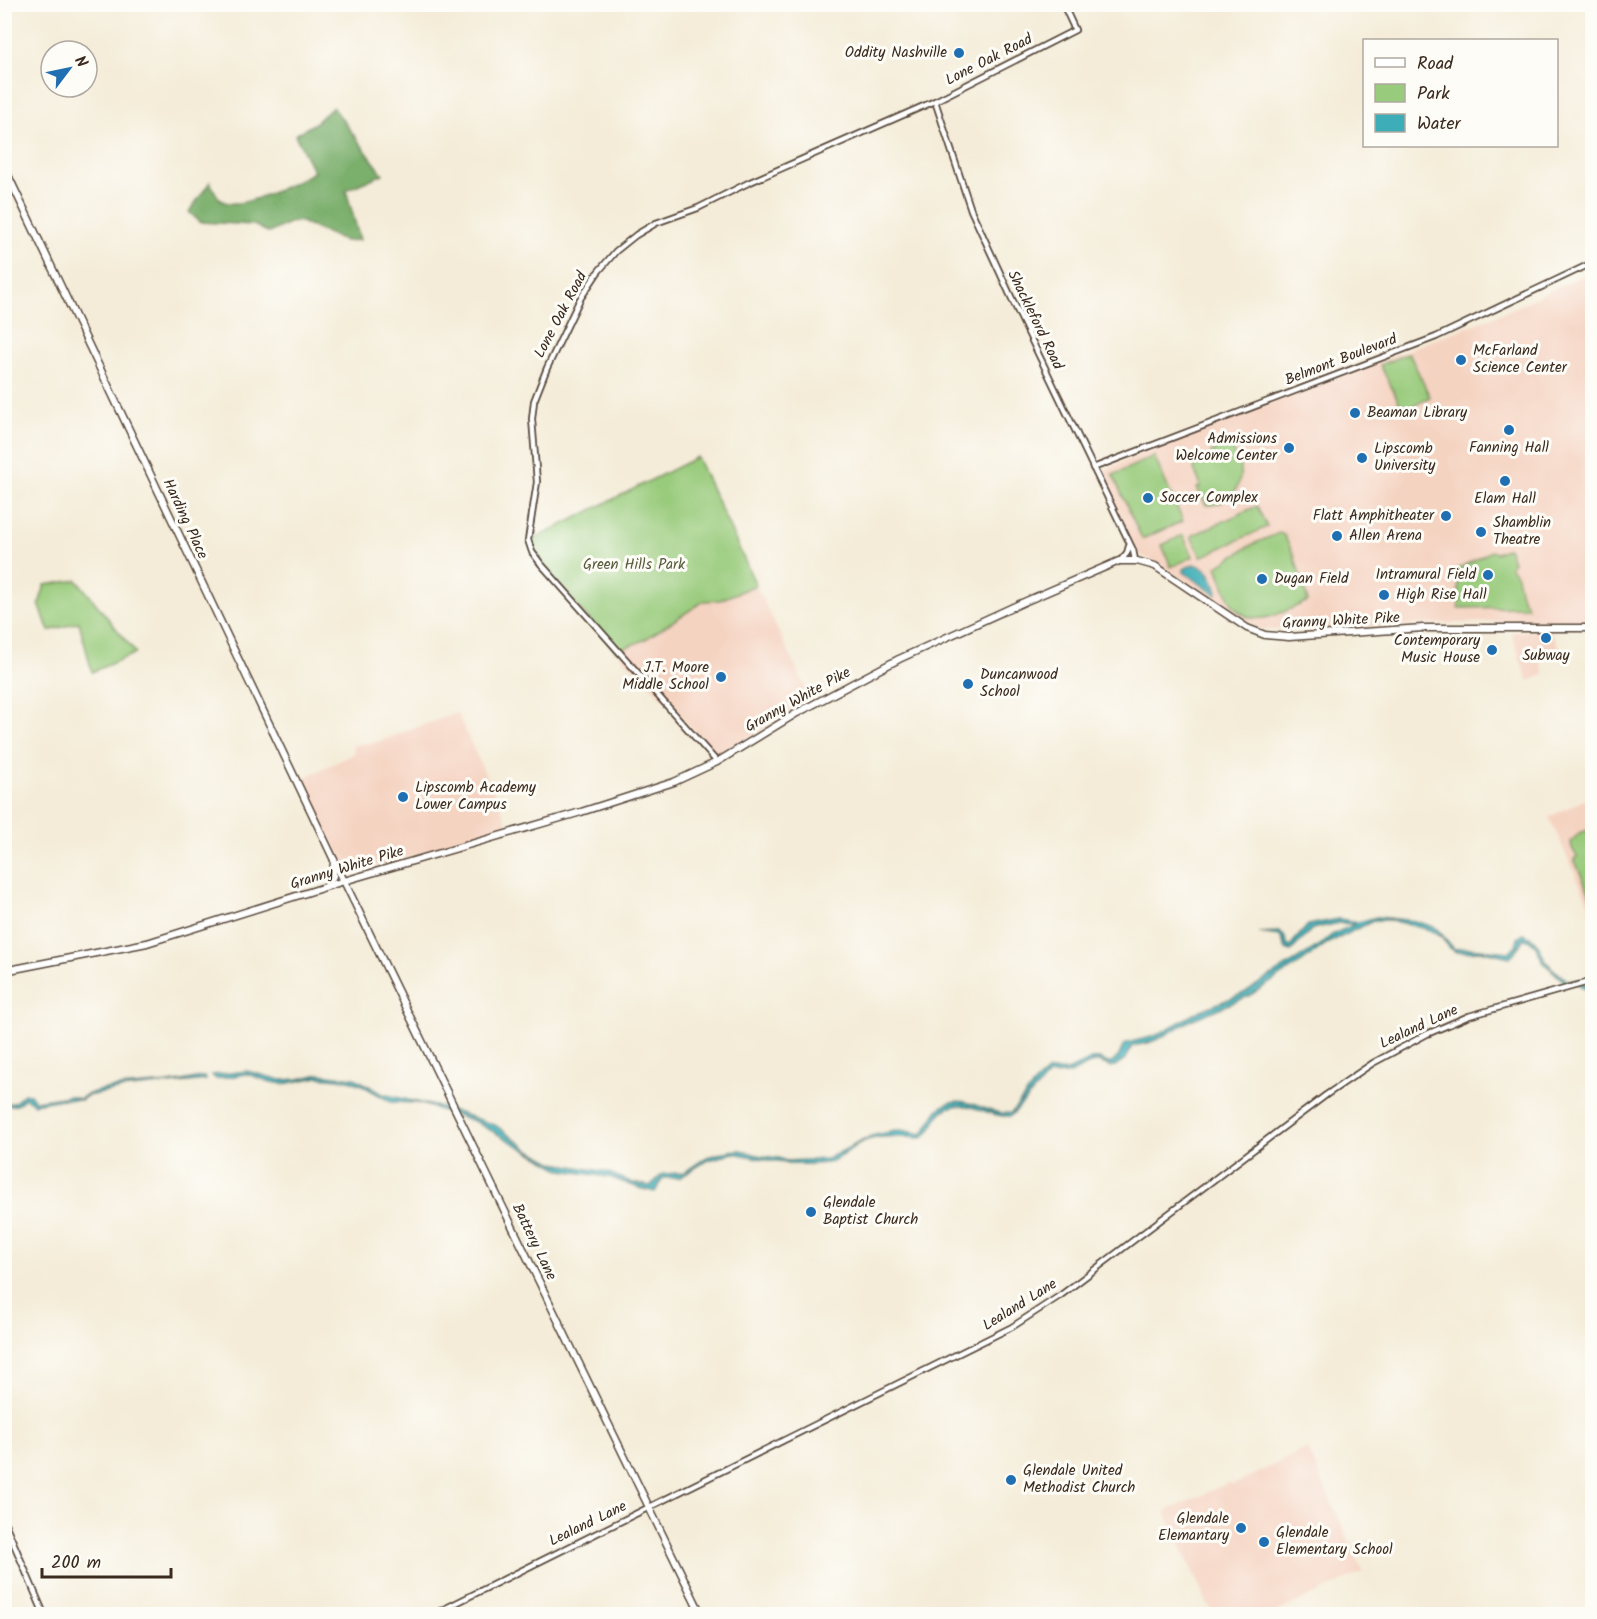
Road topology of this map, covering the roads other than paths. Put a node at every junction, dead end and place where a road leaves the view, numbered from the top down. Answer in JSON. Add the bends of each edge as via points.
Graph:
{"nodes":[{"id":1,"x":1063,"y":4,"type":"edge"},
{"id":2,"x":934,"y":101,"type":"junction"},
{"id":3,"x":4,"y":167,"type":"edge"},
{"id":4,"x":1593,"y":263,"type":"edge"},
{"id":5,"x":1093,"y":468,"type":"junction"},
{"id":6,"x":1129,"y":543,"type":"junction"},
{"id":7,"x":1135,"y":560,"type":"junction"},
{"id":8,"x":1119,"y":561,"type":"junction"},
{"id":9,"x":1593,"y":628,"type":"edge"},
{"id":10,"x":717,"y":762,"type":"junction"},
{"id":11,"x":333,"y":857,"type":"junction"},
{"id":12,"x":344,"y":881,"type":"junction"},
{"id":13,"x":327,"y":886,"type":"junction"},
{"id":14,"x":4,"y":971,"type":"edge"},
{"id":15,"x":1591,"y":982,"type":"edge"},
{"id":16,"x":648,"y":1508,"type":"junction"},
{"id":17,"x":4,"y":1521,"type":"edge"},
{"id":18,"x":44,"y":1614,"type":"edge"},
{"id":19,"x":434,"y":1614,"type":"edge"},
{"id":20,"x":702,"y":1614,"type":"edge"}],
"edges":[{"from":1,"to":2,"type":"street","name":"Lone Oak Road","via":[[1075,30]]},
{"from":2,"to":5,"type":"street","name":"Shackleford Road","via":[[971,210]]},
{"from":2,"to":10,"type":"street","name":"Lone Oak Road","via":[[636,235],[609,258],[588,287],[536,394],[532,419],[537,487],[528,540],[532,552]]},
{"from":3,"to":11,"type":"main road","name":"Harding Place"},
{"from":4,"to":5,"type":"street","name":"Belmont Boulevard","via":[[1436,337]]},
{"from":5,"to":6,"type":"street","name":"Shackleford Road"},
{"from":6,"to":7,"type":"street","name":"Shackleford Road"},
{"from":6,"to":8,"type":"street","via":[[1127,553]]},
{"from":7,"to":8,"type":"main road","name":"Granny White Pike"},
{"from":7,"to":9,"type":"main road","name":"Granny White Pike","via":[[1160,569],[1237,622],[1270,636],[1423,628]]},
{"from":8,"to":10,"type":"main road","name":"Granny White Pike","via":[[910,654],[797,712]]},
{"from":10,"to":12,"type":"main road","name":"Granny White Pike","via":[[648,791]]},
{"from":11,"to":12,"type":"main road","name":"Harding Place"},
{"from":11,"to":13,"type":"main road","via":[[333,876]]},
{"from":12,"to":13,"type":"main road","name":"Granny White Pike"},
{"from":12,"to":16,"type":"main road","name":"Battery Lane"},
{"from":13,"to":14,"type":"main road","name":"Granny White Pike","via":[[147,943]]},
{"from":15,"to":16,"type":"street","name":"Lealand Lane","via":[[1469,1016],[1385,1056],[1326,1095],[1012,1327]]},
{"from":16,"to":19,"type":"street","name":"Lealand Lane"},
{"from":16,"to":20,"type":"main road","name":"Battery Lane"},
{"from":17,"to":18,"type":"street"}]}
